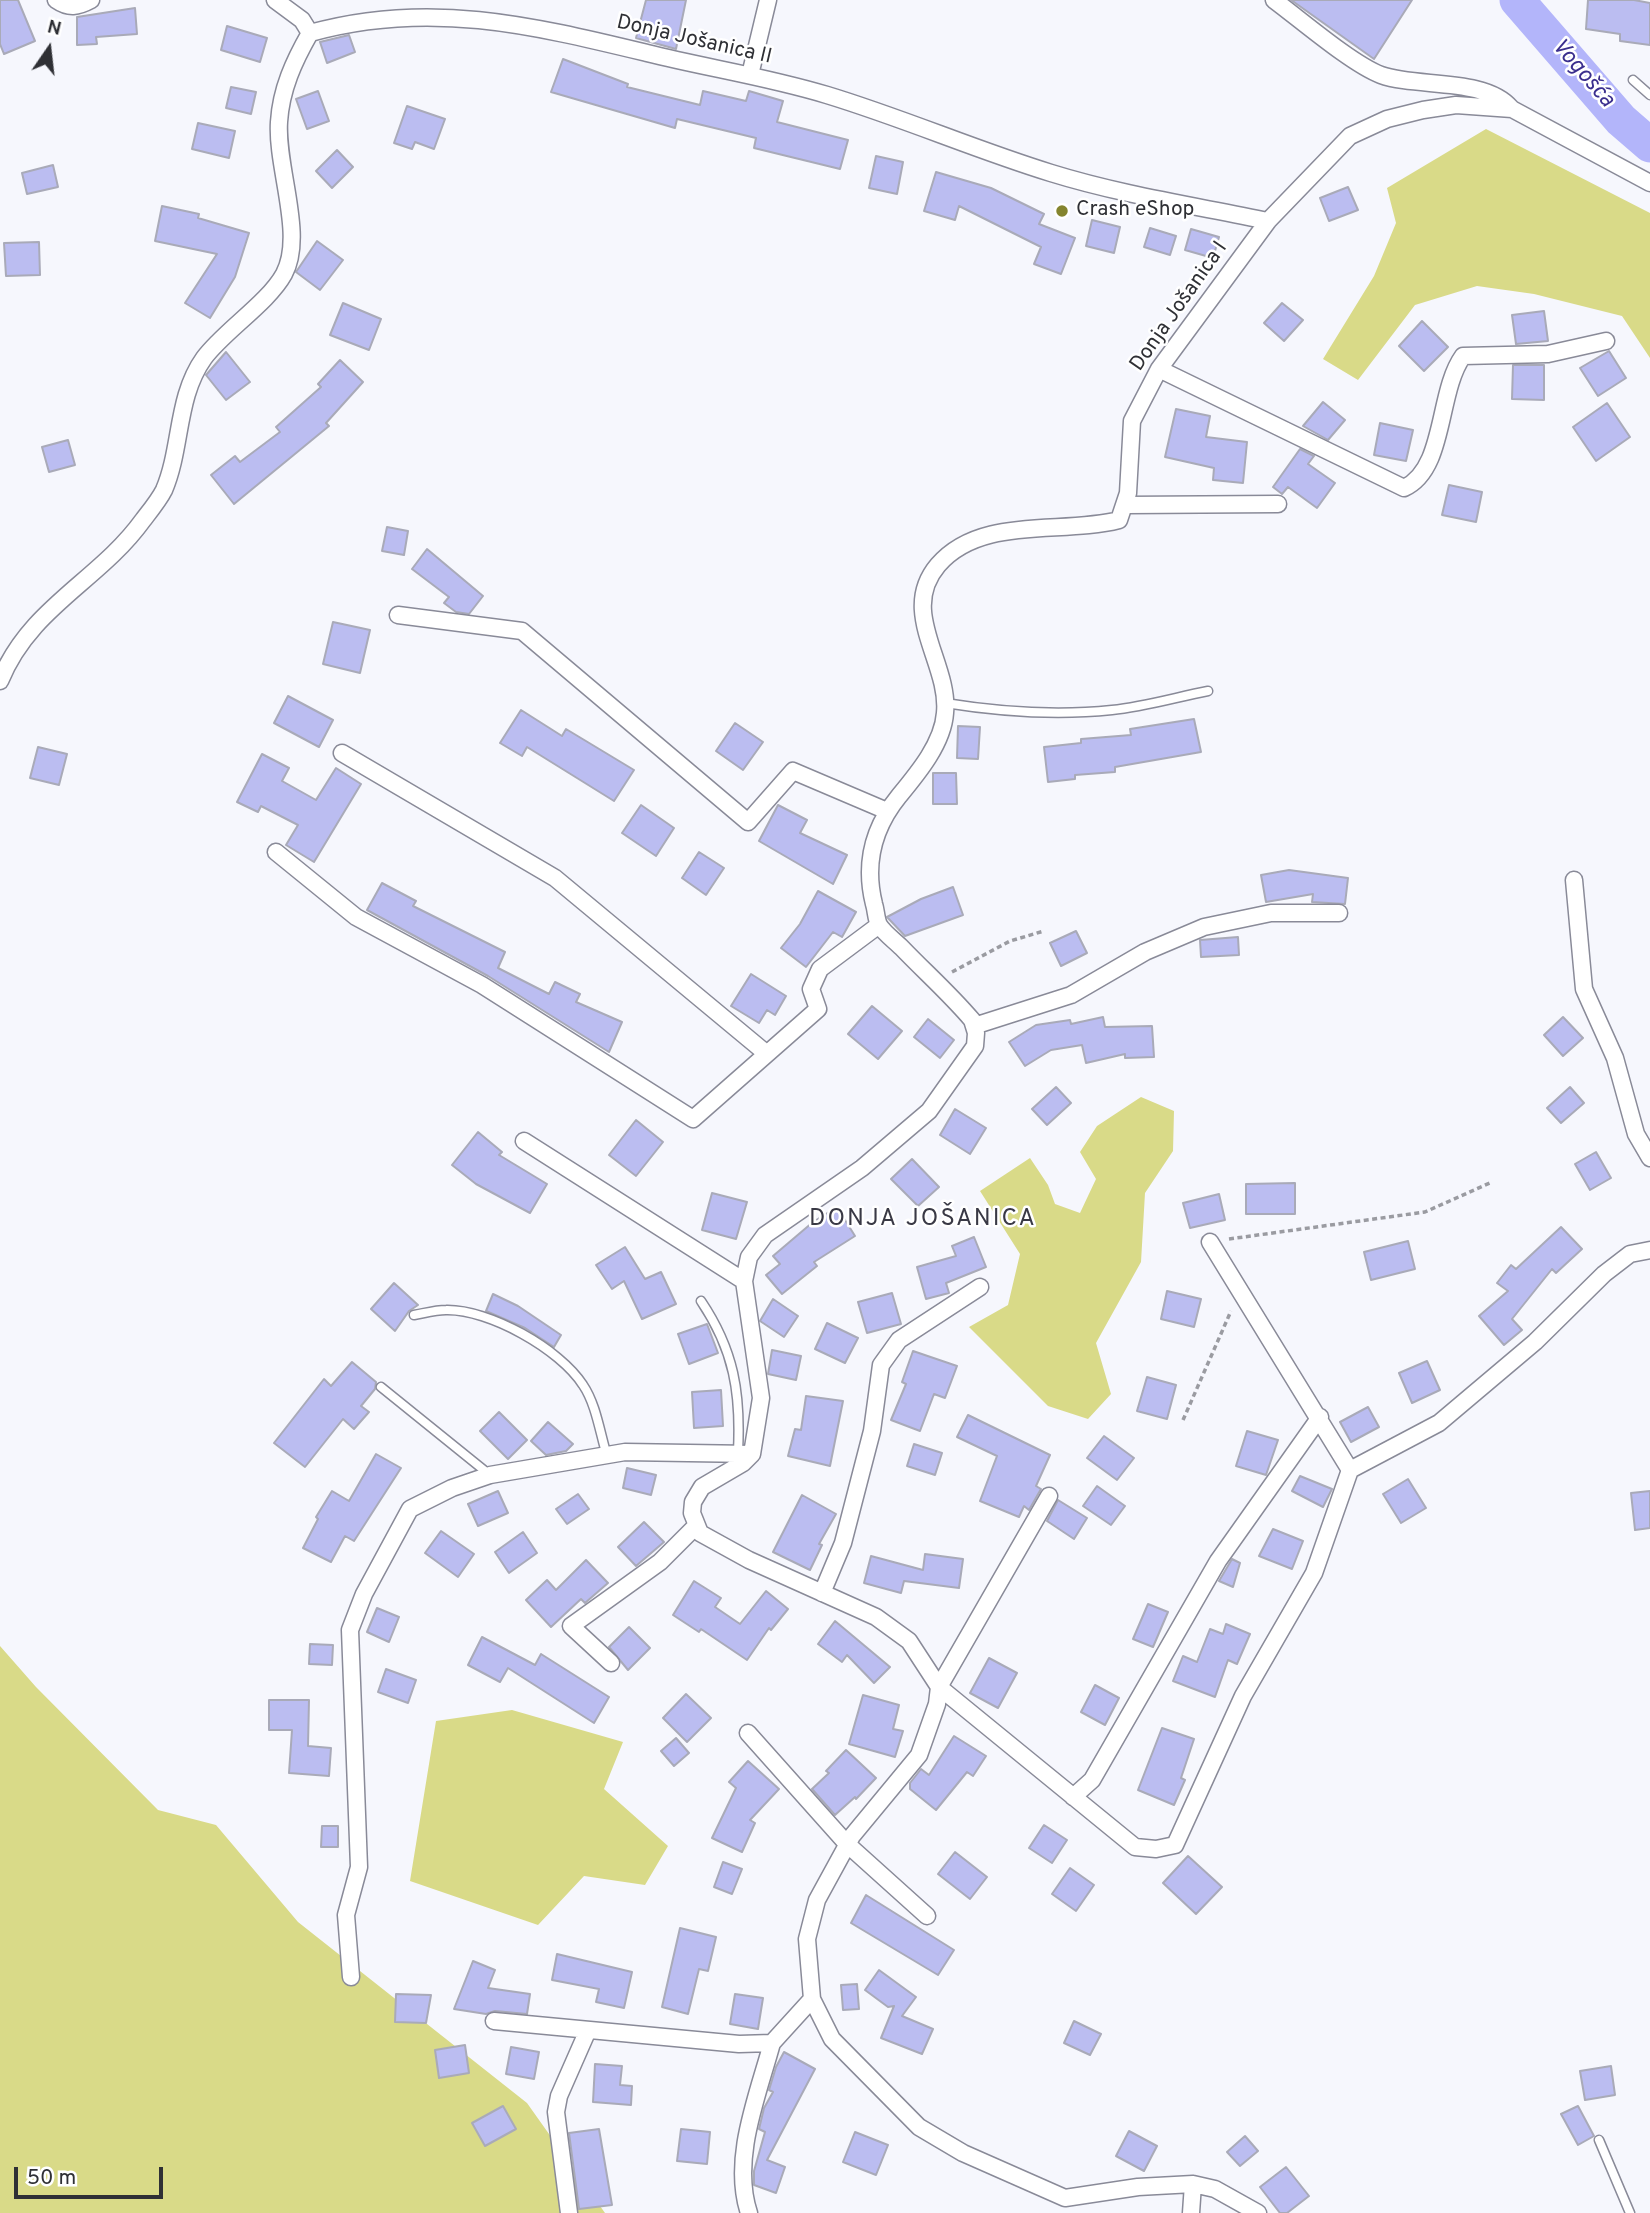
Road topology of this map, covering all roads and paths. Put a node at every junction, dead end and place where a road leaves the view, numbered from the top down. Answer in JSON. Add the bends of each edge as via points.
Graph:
{"nodes":[{"id":1,"x":56,"y":0,"type":"edge"},
{"id":2,"x":91,"y":0,"type":"edge"},
{"id":3,"x":275,"y":0,"type":"edge"},
{"id":4,"x":768,"y":0,"type":"edge"},
{"id":5,"x":1274,"y":0,"type":"edge"},
{"id":6,"x":310,"y":33,"type":"junction"},
{"id":7,"x":750,"y":75,"type":"junction"},
{"id":8,"x":1633,"y":80,"type":"dead end"},
{"id":9,"x":1650,"y":95,"type":"edge"},
{"id":10,"x":1512,"y":109,"type":"junction"},
{"id":11,"x":1650,"y":183,"type":"edge"},
{"id":12,"x":1268,"y":220,"type":"junction"},
{"id":13,"x":1606,"y":341,"type":"dead end"},
{"id":14,"x":1159,"y":369,"type":"junction"},
{"id":15,"x":1278,"y":504,"type":"dead end"},
{"id":16,"x":1127,"y":505,"type":"junction"},
{"id":17,"x":398,"y":615,"type":"dead end"},
{"id":18,"x":0,"y":681,"type":"edge"},
{"id":19,"x":1208,"y":691,"type":"dead end"},
{"id":20,"x":945,"y":703,"type":"junction"},
{"id":21,"x":342,"y":753,"type":"dead end"},
{"id":22,"x":887,"y":811,"type":"junction"},
{"id":23,"x":276,"y":852,"type":"dead end"},
{"id":24,"x":1574,"y":880,"type":"dead end"},
{"id":25,"x":1339,"y":913,"type":"dead end"},
{"id":26,"x":879,"y":925,"type":"junction"},
{"id":27,"x":1044,"y":931,"type":"dead end"},
{"id":28,"x":934,"y":981,"type":"junction"},
{"id":29,"x":974,"y":1026,"type":"junction"},
{"id":30,"x":766,"y":1054,"type":"junction"},
{"id":31,"x":524,"y":1141,"type":"dead end"},
{"id":32,"x":1650,"y":1158,"type":"edge"},
{"id":33,"x":1492,"y":1182,"type":"dead end"},
{"id":34,"x":1210,"y":1241,"type":"joint"},
{"id":35,"x":1650,"y":1250,"type":"edge"},
{"id":36,"x":744,"y":1281,"type":"junction"},
{"id":37,"x":980,"y":1287,"type":"dead end"},
{"id":38,"x":1240,"y":1290,"type":"junction"},
{"id":39,"x":701,"y":1301,"type":"dead end"},
{"id":40,"x":414,"y":1315,"type":"dead end"},
{"id":41,"x":381,"y":1387,"type":"dead end"},
{"id":42,"x":1320,"y":1417,"type":"junction"},
{"id":43,"x":1183,"y":1420,"type":"dead end"},
{"id":44,"x":745,"y":1453,"type":"junction"},
{"id":45,"x":607,"y":1456,"type":"junction"},
{"id":46,"x":1350,"y":1469,"type":"junction"},
{"id":47,"x":490,"y":1475,"type":"junction"},
{"id":48,"x":1049,"y":1496,"type":"dead end"},
{"id":49,"x":695,"y":1527,"type":"junction"},
{"id":50,"x":822,"y":1593,"type":"junction"},
{"id":51,"x":611,"y":1663,"type":"dead end"},
{"id":52,"x":939,"y":1688,"type":"junction"},
{"id":53,"x":748,"y":1733,"type":"dead end"},
{"id":54,"x":1073,"y":1797,"type":"junction"},
{"id":55,"x":847,"y":1844,"type":"junction"},
{"id":56,"x":927,"y":1916,"type":"dead end"},
{"id":57,"x":351,"y":1977,"type":"dead end"},
{"id":58,"x":812,"y":1999,"type":"junction"},
{"id":59,"x":494,"y":2021,"type":"dead end"},
{"id":60,"x":588,"y":2029,"type":"junction"},
{"id":61,"x":772,"y":2043,"type":"junction"},
{"id":62,"x":1599,"y":2140,"type":"dead end"},
{"id":63,"x":1193,"y":2184,"type":"junction"},
{"id":64,"x":1067,"y":2205,"type":"edge"},
{"id":65,"x":569,"y":2213,"type":"edge"},
{"id":66,"x":749,"y":2213,"type":"edge"},
{"id":67,"x":1191,"y":2213,"type":"edge"},
{"id":68,"x":1258,"y":2213,"type":"edge"},
{"id":69,"x":1630,"y":2213,"type":"edge"}],
"edges":[{"from":1,"to":2,"type":"street","via":[[79,7]]},
{"from":3,"to":6,"type":"street","via":[[302,20]]},
{"from":4,"to":7,"type":"street"},
{"from":5,"to":10,"type":"street","via":[[1381,75],[1483,93]]},
{"from":6,"to":7,"type":"street","name":"Donja Jošanica II","via":[[370,17],[438,13],[508,20]]},
{"from":6,"to":18,"type":"street","via":[[290,66],[279,122],[294,247],[284,275],[204,358],[185,398],[164,490],[142,523],[29,630]]},
{"from":7,"to":12,"type":"street","name":"Donja Jošanica II","via":[[892,116],[1052,173]]},
{"from":8,"to":9,"type":"lane"},
{"from":10,"to":11,"type":"street"},
{"from":10,"to":12,"type":"street","name":"Donja Jošanica I","via":[[1456,105],[1387,118],[1350,136]]},
{"from":12,"to":14,"type":"street","name":"Donja Jošanica I"},
{"from":13,"to":14,"type":"street","via":[[1548,354],[1463,356],[1452,378],[1426,469],[1404,488]]},
{"from":14,"to":16,"type":"street","name":"Donja Jošanica I","via":[[1132,421]]},
{"from":15,"to":16,"type":"street"},
{"from":16,"to":20,"type":"street","via":[[1119,520],[1093,527],[1006,531],[976,539],[938,565],[922,605]]},
{"from":17,"to":22,"type":"street","via":[[522,631],[748,821],[793,771]]},
{"from":19,"to":20,"type":"lane","via":[[1115,710],[1050,713],[1009,713]]},
{"from":20,"to":22,"type":"street","via":[[940,733],[916,775]]},
{"from":21,"to":30,"type":"street","via":[[555,878]]},
{"from":22,"to":26,"type":"street","via":[[872,850],[868,879]]},
{"from":23,"to":30,"type":"street","via":[[356,917],[482,985],[693,1119]]},
{"from":24,"to":32,"type":"street","via":[[1584,989],[1615,1059],[1636,1134]]},
{"from":25,"to":29,"type":"street","via":[[1271,913],[1204,928],[1144,952],[1071,995]]},
{"from":26,"to":28,"type":"street"},
{"from":26,"to":30,"type":"street","via":[[820,969],[811,989],[818,1009]]},
{"from":27,"to":28,"type":"path","via":[[1010,941]]},
{"from":28,"to":29,"type":"street"},
{"from":29,"to":36,"type":"street","via":[[975,1046],[929,1111],[862,1168],[765,1235],[750,1257]]},
{"from":31,"to":36,"type":"street"},
{"from":33,"to":34,"type":"path","via":[[1425,1212]]},
{"from":34,"to":38,"type":"street"},
{"from":35,"to":46,"type":"street","via":[[1630,1254],[1604,1274],[1535,1342],[1439,1423]]},
{"from":36,"to":44,"type":"street","via":[[761,1398]]},
{"from":37,"to":50,"type":"street","via":[[899,1340],[881,1365],[869,1443],[843,1543]]},
{"from":38,"to":42,"type":"street"},
{"from":38,"to":43,"type":"path"},
{"from":39,"to":44,"type":"lane","via":[[729,1352]]},
{"from":40,"to":45,"type":"lane","via":[[447,1310],[478,1314],[517,1331],[561,1359],[584,1385]]},
{"from":41,"to":47,"type":"lane"},
{"from":42,"to":46,"type":"street"},
{"from":42,"to":54,"type":"street","via":[[1219,1561],[1092,1780]]},
{"from":44,"to":45,"type":"street","via":[[625,1452]]},
{"from":44,"to":49,"type":"street","via":[[743,1463],[702,1487],[693,1502]]},
{"from":45,"to":47,"type":"street"},
{"from":46,"to":54,"type":"street","via":[[1314,1573],[1243,1696],[1175,1844],[1156,1849],[1135,1847]]},
{"from":47,"to":57,"type":"street","via":[[410,1509],[350,1630],[359,1867],[346,1915]]},
{"from":48,"to":52,"type":"street"},
{"from":49,"to":50,"type":"street","via":[[749,1560]]},
{"from":49,"to":51,"type":"street","via":[[660,1562],[571,1626]]},
{"from":50,"to":52,"type":"street","via":[[876,1617],[909,1641]]},
{"from":52,"to":54,"type":"street"},
{"from":52,"to":55,"type":"street","via":[[919,1755]]},
{"from":53,"to":55,"type":"street"},
{"from":55,"to":56,"type":"street"},
{"from":55,"to":58,"type":"street","via":[[817,1900],[807,1939]]},
{"from":58,"to":61,"type":"street"},
{"from":58,"to":64,"type":"street","via":[[832,2039],[919,2127]]},
{"from":59,"to":60,"type":"street"},
{"from":60,"to":61,"type":"street","via":[[739,2044]]},
{"from":60,"to":65,"type":"street","via":[[556,2112]]},
{"from":61,"to":66,"type":"street","via":[[747,2135],[744,2196]]},
{"from":62,"to":69,"type":"lane"},
{"from":63,"to":64,"type":"street","via":[[1138,2187]]},
{"from":63,"to":67,"type":"street"},
{"from":63,"to":68,"type":"street","via":[[1215,2189]]}]}
